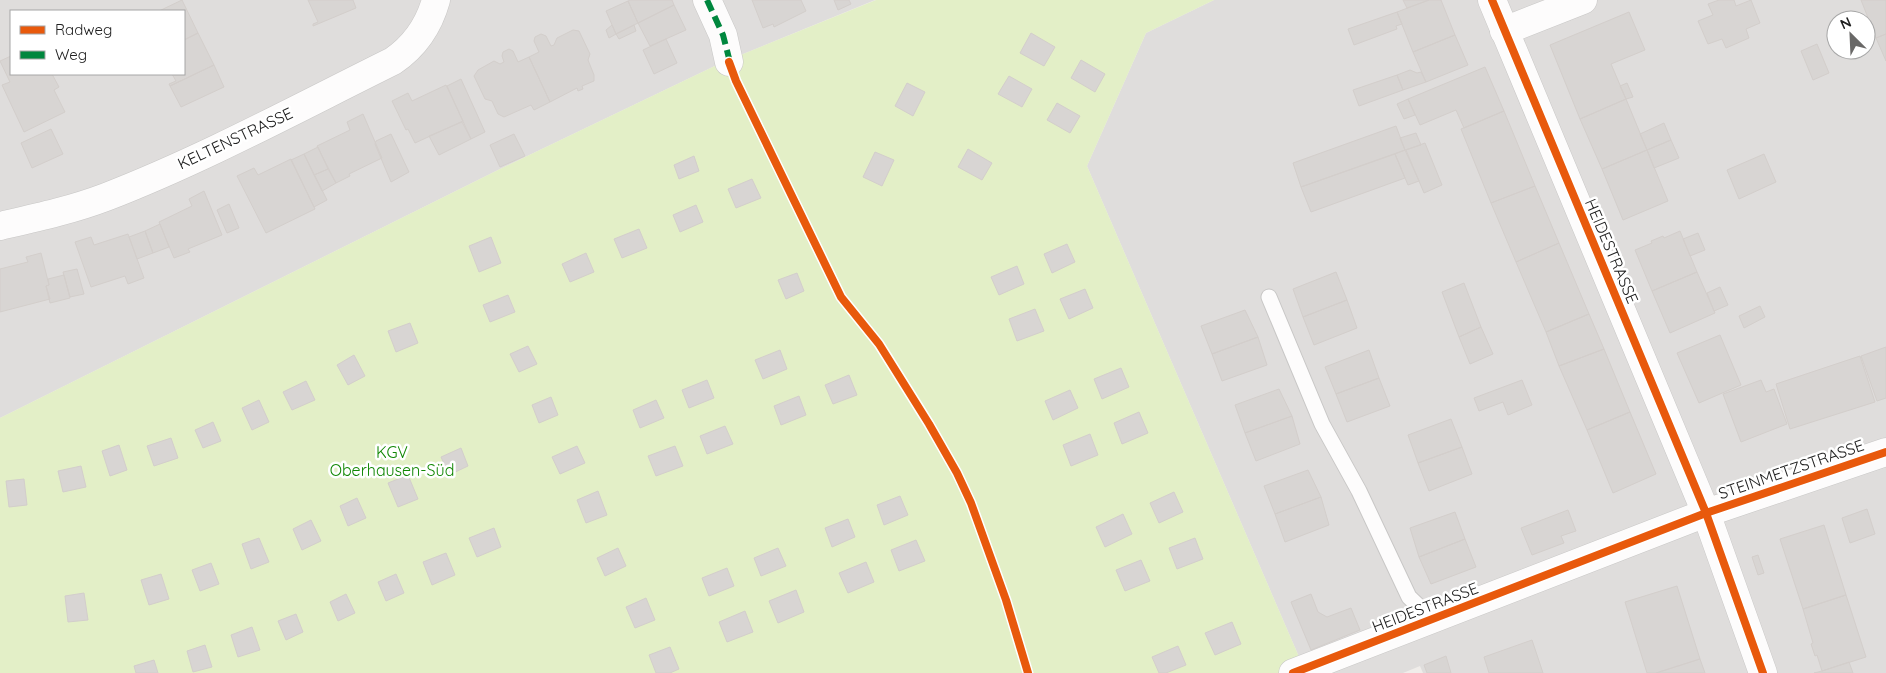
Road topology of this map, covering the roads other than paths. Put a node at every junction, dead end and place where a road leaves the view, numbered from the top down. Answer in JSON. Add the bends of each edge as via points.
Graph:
{"nodes":[{"id":1,"x":436,"y":0,"type":"edge"},
{"id":2,"x":707,"y":0,"type":"edge"},
{"id":3,"x":1492,"y":0,"type":"edge"},
{"id":4,"x":1583,"y":0,"type":"edge"},
{"id":5,"x":1504,"y":31,"type":"junction"},
{"id":6,"x":729,"y":62,"type":"dead end"},
{"id":7,"x":0,"y":226,"type":"edge"},
{"id":8,"x":1269,"y":297,"type":"dead end"},
{"id":9,"x":1886,"y":452,"type":"edge"},
{"id":10,"x":1706,"y":513,"type":"junction"},
{"id":11,"x":1432,"y":619,"type":"junction"},
{"id":12,"x":1293,"y":673,"type":"edge"},
{"id":13,"x":1762,"y":673,"type":"edge"}],
"edges":[{"from":1,"to":7,"type":"street","name":"KELTENSTRASSE","via":[[415,43],[393,61],[207,152],[106,196]]},
{"from":2,"to":6,"type":"street","via":[[723,35]]},
{"from":3,"to":5,"type":"street","name":"HEIDESTRASSE"},
{"from":4,"to":5,"type":"street"},
{"from":5,"to":10,"type":"street","name":"HEIDESTRASSE"},
{"from":8,"to":11,"type":"lane","name":"HEIDESTRASSE","via":[[1322,424],[1359,492],[1409,597]]},
{"from":9,"to":10,"type":"street","name":"STEINMETZSTRASSE"},
{"from":10,"to":11,"type":"street","name":"HEIDESTRASSE"},
{"from":10,"to":13,"type":"street","name":"HEIDESTRASSE"},
{"from":11,"to":12,"type":"street","name":"HEIDESTRASSE"}]}
